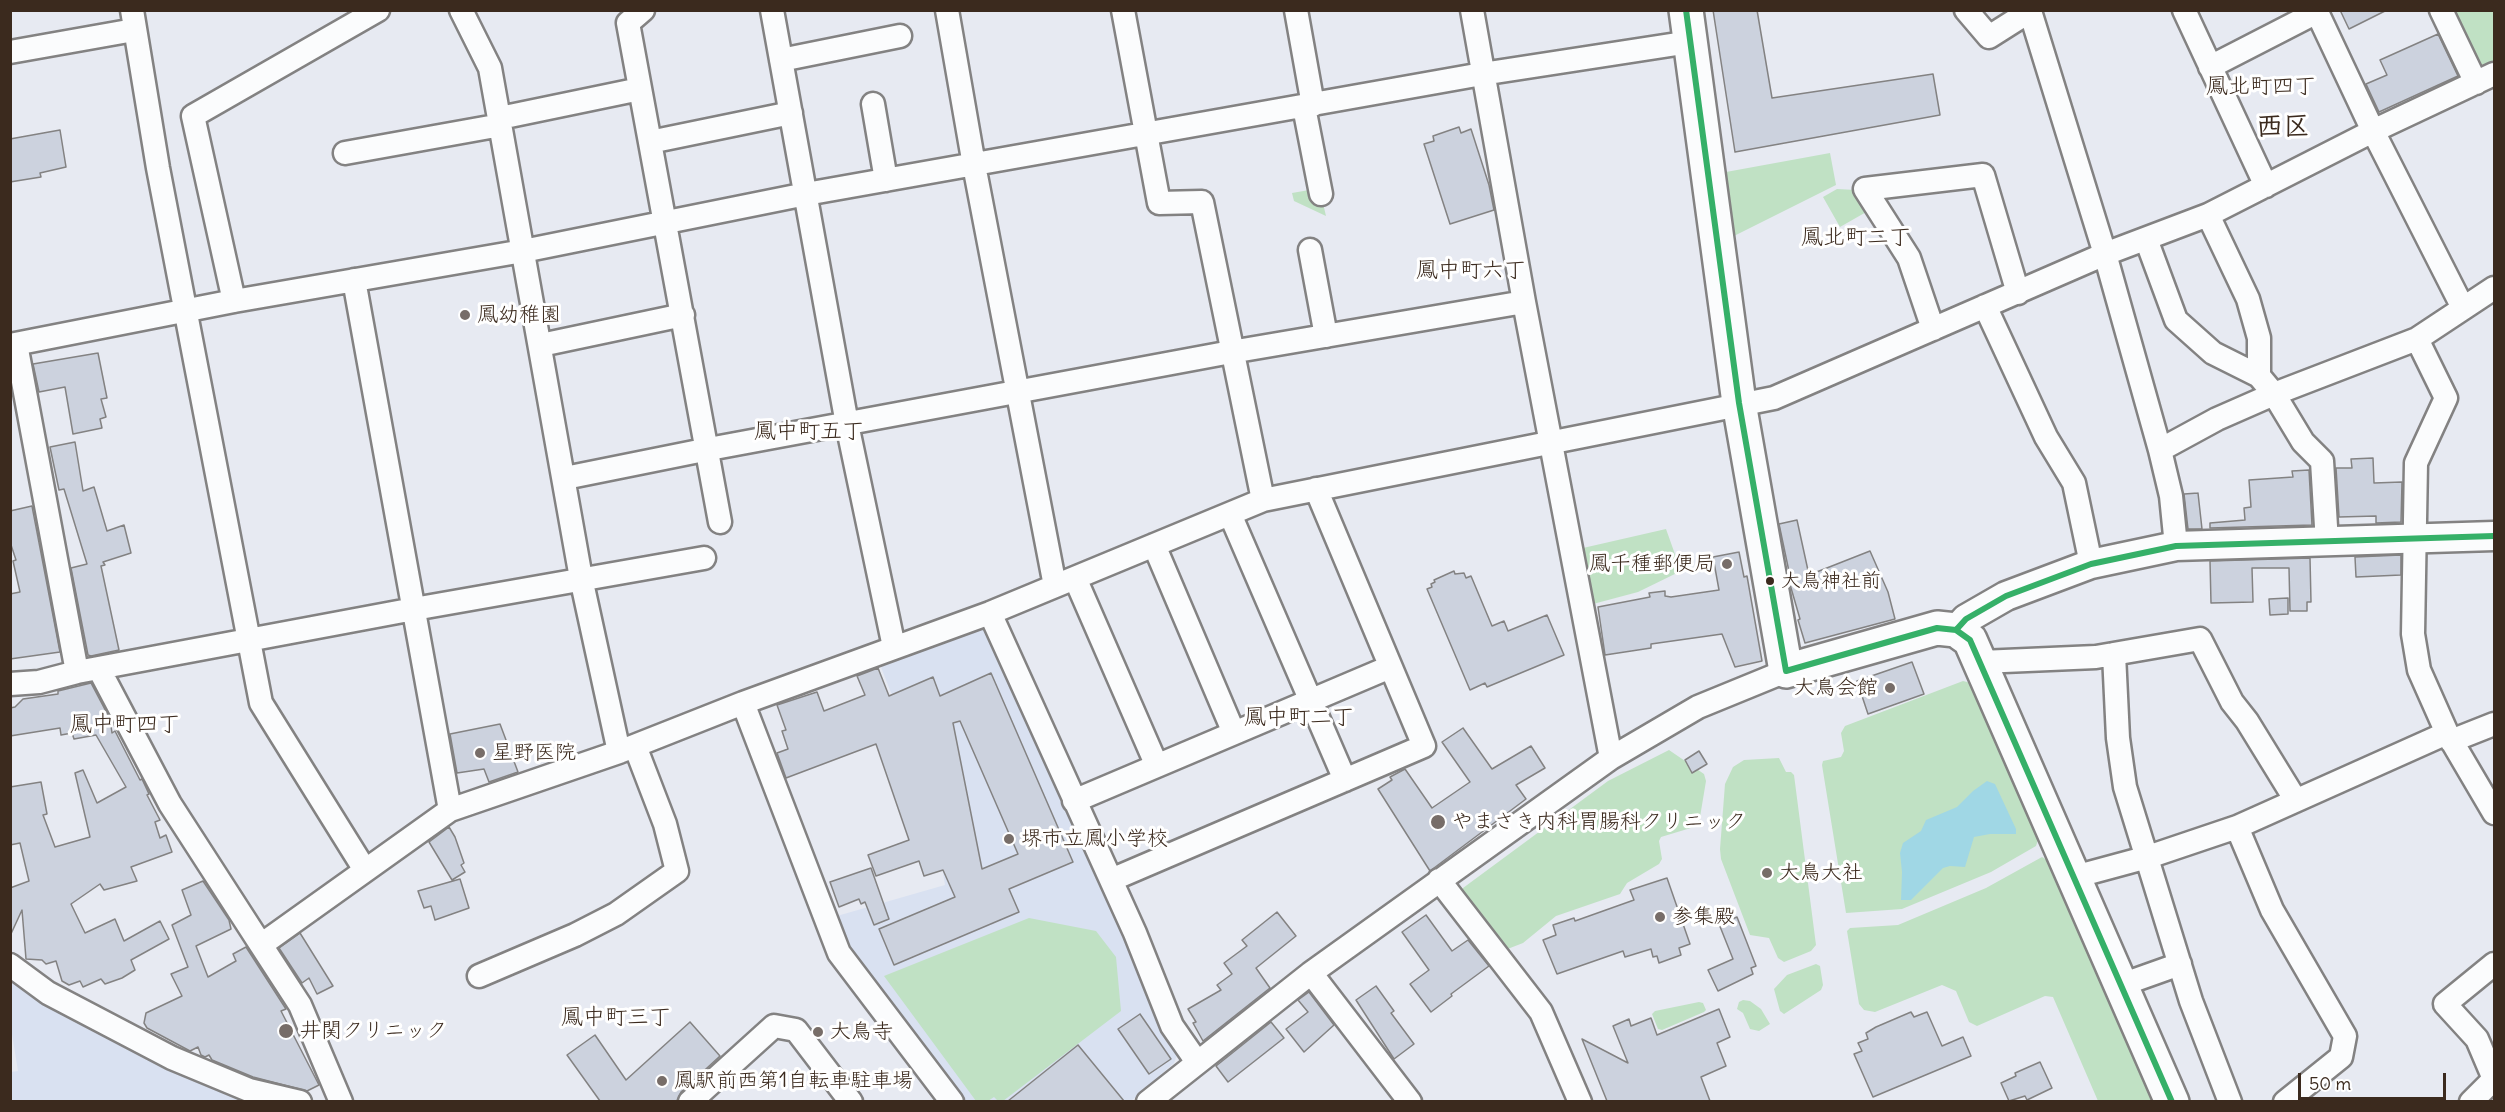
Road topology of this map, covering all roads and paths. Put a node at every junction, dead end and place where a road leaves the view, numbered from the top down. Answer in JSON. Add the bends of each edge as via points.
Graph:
{"nodes":[{"id":1,"x":378,"y":10,"type":"edge"},
{"id":2,"x":461,"y":10,"type":"edge"},
{"id":3,"x":643,"y":10,"type":"edge"},
{"id":4,"x":772,"y":10,"type":"edge"},
{"id":5,"x":947,"y":10,"type":"edge"},
{"id":6,"x":1123,"y":10,"type":"edge"},
{"id":7,"x":1296,"y":10,"type":"edge"},
{"id":8,"x":1472,"y":10,"type":"edge"},
{"id":9,"x":1686,"y":10,"type":"edge"},
{"id":10,"x":1966,"y":10,"type":"edge"},
{"id":11,"x":2184,"y":10,"type":"edge"},
{"id":12,"x":2441,"y":10,"type":"edge"},
{"id":13,"x":2316,"y":11,"type":"edge"},
{"id":14,"x":133,"y":20,"type":"edge"},
{"id":15,"x":900,"y":36,"type":"dead end"},
{"id":16,"x":1690,"y":42,"type":"junction"},
{"id":17,"x":10,"y":52,"type":"edge"},
{"id":18,"x":782,"y":60,"type":"junction"},
{"id":19,"x":2210,"y":67,"type":"junction"},
{"id":20,"x":1482,"y":74,"type":"junction"},
{"id":21,"x":2486,"y":79,"type":"edge"},
{"id":22,"x":640,"y":89,"type":"junction"},
{"id":23,"x":873,"y":104,"type":"dead end"},
{"id":24,"x":1308,"y":106,"type":"junction"},
{"id":25,"x":791,"y":113,"type":"junction"},
{"id":26,"x":500,"y":121,"type":"junction"},
{"id":27,"x":2373,"y":131,"type":"junction"},
{"id":28,"x":1146,"y":136,"type":"junction"},
{"id":29,"x":650,"y":142,"type":"junction"},
{"id":30,"x":345,"y":153,"type":"dead end"},
{"id":31,"x":974,"y":165,"type":"junction"},
{"id":32,"x":886,"y":180,"type":"junction"},
{"id":33,"x":2266,"y":186,"type":"junction"},
{"id":34,"x":806,"y":194,"type":"junction"},
{"id":35,"x":1321,"y":194,"type":"dead end"},
{"id":36,"x":2208,"y":215,"type":"junction"},
{"id":37,"x":665,"y":223,"type":"junction"},
{"id":38,"x":2146,"y":239,"type":"junction"},
{"id":39,"x":1310,"y":250,"type":"dead end"},
{"id":40,"x":523,"y":251,"type":"junction"},
{"id":41,"x":2105,"y":254,"type":"junction"},
{"id":42,"x":354,"y":280,"type":"junction"},
{"id":43,"x":2494,"y":288,"type":"edge"},
{"id":44,"x":2018,"y":293,"type":"junction"},
{"id":45,"x":234,"y":301,"type":"junction"},
{"id":46,"x":1524,"y":302,"type":"junction"},
{"id":47,"x":1985,"y":306,"type":"junction"},
{"id":48,"x":2463,"y":308,"type":"junction"},
{"id":49,"x":186,"y":312,"type":"junction"},
{"id":50,"x":683,"y":315,"type":"junction"},
{"id":51,"x":1933,"y":328,"type":"junction"},
{"id":52,"x":1326,"y":336,"type":"junction"},
{"id":53,"x":2417,"y":339,"type":"junction"},
{"id":54,"x":13,"y":344,"type":"edge"},
{"id":55,"x":541,"y":345,"type":"junction"},
{"id":56,"x":1231,"y":352,"type":"junction"},
{"id":57,"x":2259,"y":376,"type":"junction"},
{"id":58,"x":1019,"y":392,"type":"junction"},
{"id":59,"x":2274,"y":394,"type":"junction"},
{"id":60,"x":1739,"y":404,"type":"junction"},
{"id":61,"x":847,"y":424,"type":"junction"},
{"id":62,"x":1551,"y":442,"type":"junction"},
{"id":63,"x":708,"y":449,"type":"junction"},
{"id":64,"x":2160,"y":450,"type":"junction"},
{"id":65,"x":565,"y":478,"type":"junction"},
{"id":66,"x":1316,"y":489,"type":"junction"},
{"id":67,"x":1263,"y":500,"type":"junction"},
{"id":68,"x":1230,"y":514,"type":"junction"},
{"id":69,"x":720,"y":522,"type":"dead end"},
{"id":70,"x":2494,"y":536,"type":"edge"},
{"id":71,"x":2413,"y":538,"type":"junction"},
{"id":72,"x":2327,"y":543,"type":"junction"},
{"id":73,"x":1155,"y":545,"type":"junction"},
{"id":74,"x":2176,"y":546,"type":"junction"},
{"id":75,"x":704,"y":558,"type":"dead end"},
{"id":76,"x":2091,"y":564,"type":"junction"},
{"id":77,"x":581,"y":578,"type":"junction"},
{"id":78,"x":1065,"y":582,"type":"junction"},
{"id":79,"x":414,"y":609,"type":"junction"},
{"id":80,"x":990,"y":613,"type":"junction"},
{"id":81,"x":1956,"y":630,"type":"junction"},
{"id":82,"x":248,"y":642,"type":"junction"},
{"id":83,"x":894,"y":647,"type":"junction"},
{"id":84,"x":2114,"y":654,"type":"junction"},
{"id":85,"x":1981,"y":662,"type":"junction"},
{"id":86,"x":1390,"y":667,"type":"junction"},
{"id":87,"x":99,"y":669,"type":"junction"},
{"id":88,"x":1786,"y":671,"type":"junction"},
{"id":89,"x":77,"y":672,"type":"junction"},
{"id":90,"x":10,"y":684,"type":"edge"},
{"id":91,"x":1311,"y":700,"type":"junction"},
{"id":92,"x":743,"y":703,"type":"junction"},
{"id":93,"x":2494,"y":724,"type":"edge"},
{"id":94,"x":1234,"y":733,"type":"junction"},
{"id":95,"x":2449,"y":737,"type":"junction"},
{"id":96,"x":627,"y":749,"type":"junction"},
{"id":97,"x":1611,"y":758,"type":"junction"},
{"id":98,"x":1157,"y":766,"type":"junction"},
{"id":99,"x":1345,"y":780,"type":"junction"},
{"id":100,"x":2295,"y":799,"type":"junction"},
{"id":101,"x":1074,"y":801,"type":"junction"},
{"id":102,"x":450,"y":810,"type":"junction"},
{"id":103,"x":2494,"y":813,"type":"edge"},
{"id":104,"x":2236,"y":827,"type":"junction"},
{"id":105,"x":2148,"y":858,"type":"junction"},
{"id":106,"x":365,"y":870,"type":"junction"},
{"id":107,"x":2074,"y":877,"type":"junction"},
{"id":108,"x":1111,"y":880,"type":"junction"},
{"id":109,"x":1440,"y":880,"type":"junction"},
{"id":110,"x":254,"y":936,"type":"junction"},
{"id":111,"x":2180,"y":964,"type":"junction"},
{"id":112,"x":2494,"y":964,"type":"edge"},
{"id":113,"x":10,"y":965,"type":"edge"},
{"id":114,"x":1311,"y":973,"type":"junction"},
{"id":115,"x":478,"y":976,"type":"dead end"},
{"id":116,"x":2121,"y":985,"type":"junction"},
{"id":117,"x":1197,"y":1062,"type":"junction"},
{"id":118,"x":2494,"y":1079,"type":"edge"},
{"id":119,"x":300,"y":1101,"type":"edge"},
{"id":120,"x":341,"y":1101,"type":"edge"},
{"id":121,"x":690,"y":1101,"type":"edge"},
{"id":122,"x":851,"y":1101,"type":"edge"},
{"id":123,"x":952,"y":1101,"type":"edge"},
{"id":124,"x":1148,"y":1101,"type":"edge"},
{"id":125,"x":1410,"y":1101,"type":"edge"},
{"id":126,"x":1580,"y":1101,"type":"edge"},
{"id":127,"x":2172,"y":1101,"type":"edge"},
{"id":128,"x":2230,"y":1101,"type":"edge"},
{"id":129,"x":2285,"y":1101,"type":"edge"},
{"id":130,"x":2470,"y":1101,"type":"edge"}],
"edges":[{"from":1,"to":45,"type":"street","via":[[193,116]]},
{"from":2,"to":26,"type":"street","via":[[490,68]]},
{"from":3,"to":22,"type":"street","via":[[628,23]]},
{"from":4,"to":18,"type":"street"},
{"from":5,"to":31,"type":"street"},
{"from":6,"to":28,"type":"street"},
{"from":7,"to":24,"type":"street"},
{"from":8,"to":20,"type":"street"},
{"from":9,"to":16,"type":"main road"},
{"from":10,"to":41,"type":"street","via":[[1989,37],[2030,11]]},
{"from":11,"to":19,"type":"street"},
{"from":12,"to":21,"type":"street"},
{"from":13,"to":19,"type":"street"},
{"from":13,"to":27,"type":"street"},
{"from":14,"to":17,"type":"street"},
{"from":14,"to":49,"type":"street"},
{"from":15,"to":18,"type":"street"},
{"from":16,"to":20,"type":"street"},
{"from":16,"to":60,"type":"main road"},
{"from":18,"to":25,"type":"street"},
{"from":19,"to":33,"type":"street"},
{"from":20,"to":24,"type":"street"},
{"from":20,"to":46,"type":"street"},
{"from":21,"to":27,"type":"street"},
{"from":22,"to":26,"type":"street"},
{"from":22,"to":29,"type":"street"},
{"from":23,"to":32,"type":"street"},
{"from":24,"to":28,"type":"street"},
{"from":24,"to":35,"type":"street"},
{"from":25,"to":29,"type":"street"},
{"from":25,"to":34,"type":"street"},
{"from":26,"to":30,"type":"street"},
{"from":26,"to":40,"type":"street"},
{"from":27,"to":33,"type":"street"},
{"from":27,"to":48,"type":"street"},
{"from":28,"to":31,"type":"street"},
{"from":28,"to":56,"type":"street","via":[[1159,203],[1202,202]]},
{"from":29,"to":37,"type":"street"},
{"from":31,"to":32,"type":"street"},
{"from":31,"to":58,"type":"street"},
{"from":32,"to":34,"type":"street"},
{"from":33,"to":36,"type":"street"},
{"from":34,"to":37,"type":"street"},
{"from":34,"to":61,"type":"street"},
{"from":36,"to":38,"type":"street"},
{"from":36,"to":57,"type":"street","via":[[2248,299],[2259,338]]},
{"from":37,"to":40,"type":"street"},
{"from":37,"to":50,"type":"street"},
{"from":38,"to":41,"type":"street"},
{"from":38,"to":57,"type":"street","via":[[2176,320],[2213,353]]},
{"from":39,"to":52,"type":"street"},
{"from":40,"to":42,"type":"street"},
{"from":40,"to":55,"type":"street"},
{"from":41,"to":44,"type":"street"},
{"from":41,"to":64,"type":"street"},
{"from":42,"to":45,"type":"street"},
{"from":42,"to":79,"type":"street"},
{"from":43,"to":48,"type":"street"},
{"from":44,"to":47,"type":"street"},
{"from":44,"to":51,"type":"street","via":[[1983,175],[1865,189],[1909,258]]},
{"from":45,"to":49,"type":"street"},
{"from":46,"to":52,"type":"street"},
{"from":46,"to":62,"type":"street"},
{"from":47,"to":51,"type":"street"},
{"from":47,"to":76,"type":"street","via":[[2046,436],[2074,483]]},
{"from":48,"to":53,"type":"street"},
{"from":49,"to":54,"type":"street"},
{"from":49,"to":82,"type":"street"},
{"from":50,"to":55,"type":"street"},
{"from":50,"to":63,"type":"street"},
{"from":51,"to":60,"type":"street","via":[[1774,398]]},
{"from":52,"to":56,"type":"street"},
{"from":53,"to":59,"type":"street"},
{"from":53,"to":71,"type":"street","via":[[2446,398],[2416,463]]},
{"from":54,"to":89,"type":"street"},
{"from":55,"to":65,"type":"street"},
{"from":56,"to":58,"type":"street"},
{"from":56,"to":67,"type":"street"},
{"from":57,"to":59,"type":"street"},
{"from":58,"to":61,"type":"street"},
{"from":58,"to":78,"type":"street"},
{"from":59,"to":64,"type":"street"},
{"from":59,"to":72,"type":"street","via":[[2303,442],[2322,461]]},
{"from":60,"to":62,"type":"street"},
{"from":60,"to":88,"type":"main road"},
{"from":61,"to":63,"type":"street"},
{"from":61,"to":83,"type":"street"},
{"from":62,"to":66,"type":"street"},
{"from":62,"to":97,"type":"street"},
{"from":63,"to":65,"type":"street"},
{"from":63,"to":69,"type":"street"},
{"from":64,"to":74,"type":"street","via":[[2171,496]]},
{"from":65,"to":77,"type":"street"},
{"from":66,"to":67,"type":"street"},
{"from":66,"to":86,"type":"street"},
{"from":67,"to":68,"type":"street"},
{"from":68,"to":73,"type":"street"},
{"from":68,"to":91,"type":"street"},
{"from":70,"to":71,"type":"street"},
{"from":71,"to":72,"type":"street"},
{"from":71,"to":95,"type":"street","via":[[2413,634],[2419,670]]},
{"from":72,"to":74,"type":"street"},
{"from":73,"to":78,"type":"street"},
{"from":73,"to":94,"type":"street"},
{"from":74,"to":76,"type":"street"},
{"from":75,"to":77,"type":"street"},
{"from":76,"to":81,"type":"street","via":[[2006,596],[1965,619]]},
{"from":77,"to":79,"type":"street"},
{"from":77,"to":96,"type":"street"},
{"from":78,"to":80,"type":"street"},
{"from":78,"to":98,"type":"street"},
{"from":79,"to":82,"type":"street"},
{"from":79,"to":102,"type":"street"},
{"from":80,"to":83,"type":"street"},
{"from":80,"to":101,"type":"street"},
{"from":81,"to":85,"type":"main road","via":[[1970,640]]},
{"from":81,"to":88,"type":"main road","via":[[1937,628]]},
{"from":82,"to":87,"type":"street"},
{"from":82,"to":106,"type":"street","via":[[261,703]]},
{"from":83,"to":92,"type":"street"},
{"from":84,"to":85,"type":"street"},
{"from":84,"to":100,"type":"street","via":[[2200,639],[2232,702]]},
{"from":84,"to":105,"type":"street","via":[[2125,787]]},
{"from":85,"to":107,"type":"main road"},
{"from":86,"to":91,"type":"street"},
{"from":86,"to":99,"type":"street","via":[[1424,746]]},
{"from":87,"to":89,"type":"street"},
{"from":87,"to":110,"type":"street","via":[[170,804]]},
{"from":88,"to":97,"type":"street","via":[[1698,707]]},
{"from":89,"to":90,"type":"street","via":[[39,682]]},
{"from":91,"to":94,"type":"street"},
{"from":91,"to":99,"type":"street"},
{"from":92,"to":96,"type":"street"},
{"from":92,"to":123,"type":"street","via":[[839,953]]},
{"from":93,"to":95,"type":"street"},
{"from":94,"to":98,"type":"street"},
{"from":95,"to":100,"type":"street"},
{"from":95,"to":103,"type":"street"},
{"from":96,"to":102,"type":"street"},
{"from":96,"to":115,"type":"street","via":[[665,824],[678,871],[616,914]]},
{"from":97,"to":109,"type":"street"},
{"from":98,"to":101,"type":"street"},
{"from":99,"to":108,"type":"street"},
{"from":100,"to":104,"type":"street"},
{"from":101,"to":108,"type":"street"},
{"from":102,"to":106,"type":"street"},
{"from":104,"to":105,"type":"street"},
{"from":104,"to":129,"type":"street","via":[[2272,910],[2345,1036],[2341,1057]]},
{"from":105,"to":107,"type":"street"},
{"from":105,"to":111,"type":"street"},
{"from":106,"to":110,"type":"street"},
{"from":107,"to":116,"type":"main road"},
{"from":108,"to":117,"type":"street","via":[[1172,1026]]},
{"from":109,"to":114,"type":"street"},
{"from":109,"to":126,"type":"street","via":[[1540,1012]]},
{"from":110,"to":120,"type":"street","via":[[300,1005]]},
{"from":111,"to":116,"type":"street"},
{"from":111,"to":128,"type":"street"},
{"from":112,"to":118,"type":"street","via":[[2445,1004],[2477,1039]]},
{"from":113,"to":119,"type":"street","via":[[48,993],[172,1058],[249,1090]]},
{"from":114,"to":117,"type":"street"},
{"from":114,"to":125,"type":"street"},
{"from":116,"to":127,"type":"main road"},
{"from":117,"to":124,"type":"street"},
{"from":118,"to":130,"type":"street"},
{"from":121,"to":122,"type":"street","via":[[774,1026],[796,1030]]}]}
